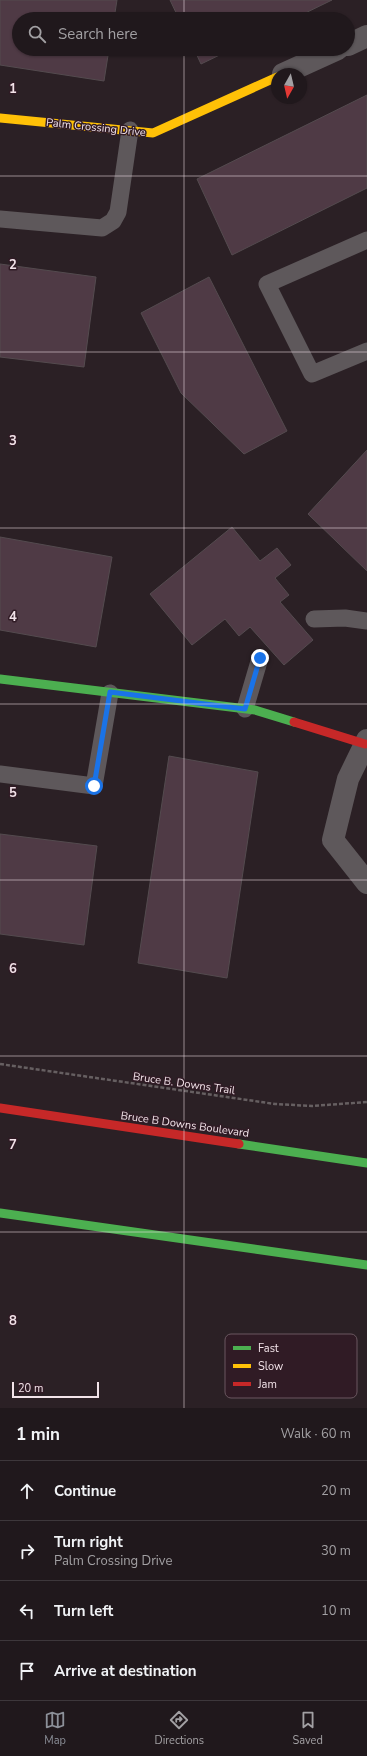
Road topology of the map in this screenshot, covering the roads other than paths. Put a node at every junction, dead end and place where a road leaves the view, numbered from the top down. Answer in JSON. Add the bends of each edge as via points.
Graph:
{"nodes":[{"id":1,"x":367,"y":36,"type":"edge"},
{"id":2,"x":355,"y":42,"type":"edge"},
{"id":3,"x":323,"y":56,"type":"edge"},
{"id":4,"x":296,"y":68,"type":"edge"},
{"id":5,"x":271,"y":80,"type":"edge"},
{"id":6,"x":0,"y":118,"type":"edge"},
{"id":7,"x":130,"y":130,"type":"junction"},
{"id":8,"x":0,"y":219,"type":"edge"},
{"id":9,"x":367,"y":240,"type":"edge"},
{"id":10,"x":367,"y":351,"type":"edge"},
{"id":11,"x":314,"y":619,"type":"dead end"},
{"id":12,"x":367,"y":622,"type":"edge"},
{"id":13,"x":260,"y":658,"type":"dead end"},
{"id":14,"x":0,"y":679,"type":"edge"},
{"id":15,"x":110,"y":692,"type":"junction"},
{"id":16,"x":245,"y":709,"type":"junction"},
{"id":17,"x":366,"y":742,"type":"edge"},
{"id":18,"x":0,"y":774,"type":"edge"},
{"id":19,"x":367,"y":883,"type":"edge"},
{"id":20,"x":0,"y":1108,"type":"edge"},
{"id":21,"x":367,"y":1163,"type":"edge"},
{"id":22,"x":0,"y":1212,"type":"edge"},
{"id":23,"x":367,"y":1265,"type":"edge"}],
"edges":[{"from":1,"to":2,"type":"street"},
{"from":3,"to":4,"type":"street"},
{"from":5,"to":7,"type":"main road","name":"Palm Crossing Drive","via":[[153,133]]},
{"from":6,"to":7,"type":"main road","name":"Palm Crossing Drive"},
{"from":7,"to":8,"type":"lane","via":[[118,212],[113,221],[102,228]]},
{"from":9,"to":10,"type":"lane","via":[[267,284],[312,374]]},
{"from":11,"to":12,"type":"lane","via":[[345,618]]},
{"from":13,"to":16,"type":"lane"},
{"from":14,"to":15,"type":"main road"},
{"from":15,"to":16,"type":"main road"},
{"from":15,"to":18,"type":"lane","via":[[94,786]]},
{"from":16,"to":17,"type":"main road"},
{"from":17,"to":19,"type":"street","via":[[348,779],[333,840]]},
{"from":20,"to":21,"type":"main road","name":"Bruce B Downs Boulevard"},
{"from":22,"to":23,"type":"main road"}]}
